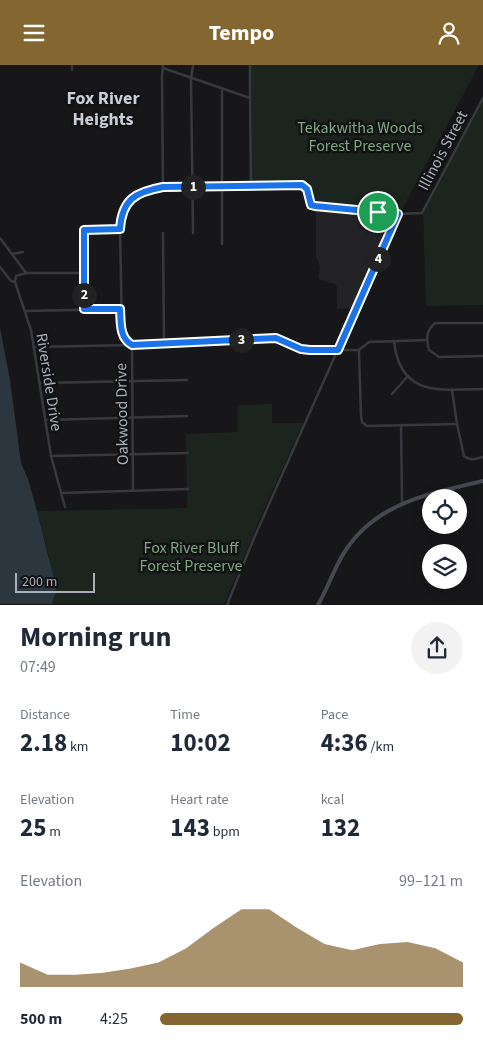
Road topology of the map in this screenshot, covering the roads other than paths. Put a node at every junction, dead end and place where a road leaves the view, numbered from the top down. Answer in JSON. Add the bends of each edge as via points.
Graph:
{"nodes":[{"id":1,"x":72,"y":65,"type":"edge"},
{"id":2,"x":193,"y":65,"type":"edge"},
{"id":3,"x":250,"y":65,"type":"edge"},
{"id":4,"x":163,"y":67,"type":"edge"},
{"id":5,"x":72,"y":71,"type":"dead end"},
{"id":6,"x":191,"y":79,"type":"junction"},
{"id":7,"x":222,"y":90,"type":"junction"},
{"id":8,"x":250,"y":98,"type":"junction"},
{"id":9,"x":483,"y":98,"type":"edge"},
{"id":10,"x":251,"y":186,"type":"junction"},
{"id":11,"x":163,"y":187,"type":"junction"},
{"id":12,"x":193,"y":187,"type":"junction"},
{"id":13,"x":222,"y":187,"type":"junction"},
{"id":14,"x":398,"y":214,"type":"junction"},
{"id":15,"x":120,"y":229,"type":"junction"},
{"id":16,"x":163,"y":233,"type":"dead end"},
{"id":17,"x":193,"y":233,"type":"dead end"},
{"id":18,"x":0,"y":238,"type":"edge"},
{"id":19,"x":222,"y":244,"type":"dead end"},
{"id":20,"x":23,"y":252,"type":"dead end"},
{"id":21,"x":12,"y":254,"type":"junction"},
{"id":22,"x":0,"y":267,"type":"edge"},
{"id":23,"x":26,"y":273,"type":"junction"},
{"id":24,"x":83,"y":273,"type":"junction"},
{"id":25,"x":14,"y":283,"type":"junction"},
{"id":26,"x":84,"y":309,"type":"junction"},
{"id":27,"x":120,"y":309,"type":"junction"},
{"id":28,"x":25,"y":311,"type":"junction"},
{"id":29,"x":483,"y":323,"type":"edge"},
{"id":30,"x":426,"y":339,"type":"junction"},
{"id":31,"x":394,"y":341,"type":"junction"},
{"id":32,"x":164,"y":343,"type":"junction"},
{"id":33,"x":132,"y":345,"type":"junction"},
{"id":34,"x":34,"y":347,"type":"junction"},
{"id":35,"x":338,"y":350,"type":"junction"},
{"id":36,"x":359,"y":350,"type":"junction"},
{"id":37,"x":483,"y":356,"type":"edge"},
{"id":38,"x":407,"y":377,"type":"junction"},
{"id":39,"x":187,"y":381,"type":"dead end"},
{"id":40,"x":132,"y":382,"type":"junction"},
{"id":41,"x":40,"y":383,"type":"junction"},
{"id":42,"x":483,"y":389,"type":"edge"},
{"id":43,"x":452,"y":390,"type":"junction"},
{"id":44,"x":392,"y":393,"type":"dead end"},
{"id":45,"x":187,"y":416,"type":"dead end"},
{"id":46,"x":132,"y":417,"type":"junction"},
{"id":47,"x":45,"y":420,"type":"junction"},
{"id":48,"x":457,"y":424,"type":"junction"},
{"id":49,"x":401,"y":425,"type":"junction"},
{"id":50,"x":188,"y":453,"type":"dead end"},
{"id":51,"x":133,"y":455,"type":"junction"},
{"id":52,"x":50,"y":456,"type":"junction"},
{"id":53,"x":483,"y":457,"type":"edge"},
{"id":54,"x":483,"y":481,"type":"edge"},
{"id":55,"x":188,"y":489,"type":"dead end"},
{"id":56,"x":133,"y":491,"type":"junction"},
{"id":57,"x":61,"y":493,"type":"junction"},
{"id":58,"x":402,"y":503,"type":"junction"},
{"id":59,"x":65,"y":507,"type":"dead end"},
{"id":60,"x":227,"y":605,"type":"edge"},
{"id":61,"x":318,"y":605,"type":"edge"}],
"edges":[{"from":1,"to":5,"type":"street"},
{"from":2,"to":6,"type":"street"},
{"from":3,"to":8,"type":"street"},
{"from":4,"to":6,"type":"street"},
{"from":4,"to":11,"type":"street"},
{"from":6,"to":7,"type":"street"},
{"from":6,"to":12,"type":"street"},
{"from":7,"to":8,"type":"street"},
{"from":7,"to":13,"type":"street"},
{"from":8,"to":10,"type":"street"},
{"from":9,"to":14,"type":"street","name":"Illinois Street","via":[[422,213]]},
{"from":10,"to":13,"type":"street","name":"Oakwood Drive"},
{"from":10,"to":14,"type":"street","name":"Oakwood Drive","via":[[302,185],[307,189],[311,205]]},
{"from":11,"to":12,"type":"street","name":"Oakwood Drive"},
{"from":11,"to":15,"type":"street","name":"Oakwood Drive","via":[[144,191],[133,198],[123,213]]},
{"from":12,"to":13,"type":"street","name":"Oakwood Drive"},
{"from":12,"to":17,"type":"street"},
{"from":13,"to":19,"type":"street"},
{"from":14,"to":35,"type":"street"},
{"from":15,"to":24,"type":"street","via":[[84,230]]},
{"from":15,"to":27,"type":"street","name":"Oakwood Drive"},
{"from":16,"to":32,"type":"street"},
{"from":18,"to":21,"type":"street"},
{"from":20,"to":21,"type":"street"},
{"from":21,"to":23,"type":"street"},
{"from":22,"to":25,"type":"street","name":"Riverside Drive"},
{"from":23,"to":24,"type":"street"},
{"from":23,"to":25,"type":"street","via":[[16,276]]},
{"from":24,"to":26,"type":"street"},
{"from":25,"to":28,"type":"street","name":"Riverside Drive"},
{"from":26,"to":27,"type":"street"},
{"from":26,"to":28,"type":"street"},
{"from":27,"to":33,"type":"street","name":"Oakwood Drive","via":[[122,333]]},
{"from":28,"to":34,"type":"street","name":"Riverside Drive"},
{"from":29,"to":30,"type":"street","via":[[435,323]]},
{"from":30,"to":31,"type":"street"},
{"from":30,"to":37,"type":"street","via":[[429,350],[439,357]]},
{"from":31,"to":36,"type":"street","via":[[369,342]]},
{"from":31,"to":38,"type":"street","via":[[398,365]]},
{"from":32,"to":33,"type":"street"},
{"from":32,"to":35,"type":"street","via":[[276,338],[301,349]]},
{"from":33,"to":34,"type":"street"},
{"from":33,"to":40,"type":"street","name":"Oakwood Drive"},
{"from":34,"to":41,"type":"street","name":"Riverside Drive"},
{"from":35,"to":36,"type":"street"},
{"from":35,"to":60,"type":"street"},
{"from":36,"to":49,"type":"street","via":[[362,422],[367,426]]},
{"from":38,"to":43,"type":"street","via":[[423,387]]},
{"from":38,"to":44,"type":"street"},
{"from":39,"to":40,"type":"street"},
{"from":40,"to":41,"type":"street"},
{"from":40,"to":46,"type":"street","name":"Oakwood Drive"},
{"from":41,"to":47,"type":"street","name":"Riverside Drive"},
{"from":42,"to":43,"type":"street"},
{"from":43,"to":48,"type":"street"},
{"from":45,"to":46,"type":"street"},
{"from":46,"to":47,"type":"street"},
{"from":46,"to":51,"type":"street","name":"Oakwood Drive"},
{"from":47,"to":52,"type":"street","name":"Riverside Drive"},
{"from":48,"to":49,"type":"street"},
{"from":48,"to":53,"type":"street","via":[[464,456],[468,459]]},
{"from":49,"to":58,"type":"street"},
{"from":50,"to":51,"type":"street"},
{"from":51,"to":52,"type":"street"},
{"from":51,"to":56,"type":"street","name":"Oakwood Drive"},
{"from":52,"to":57,"type":"street","name":"Riverside Drive"},
{"from":54,"to":58,"type":"main road"},
{"from":55,"to":56,"type":"street"},
{"from":56,"to":57,"type":"street"},
{"from":57,"to":59,"type":"street","name":"Riverside Drive"},
{"from":58,"to":61,"type":"main road","via":[[378,517],[354,539],[342,555]]}]}
